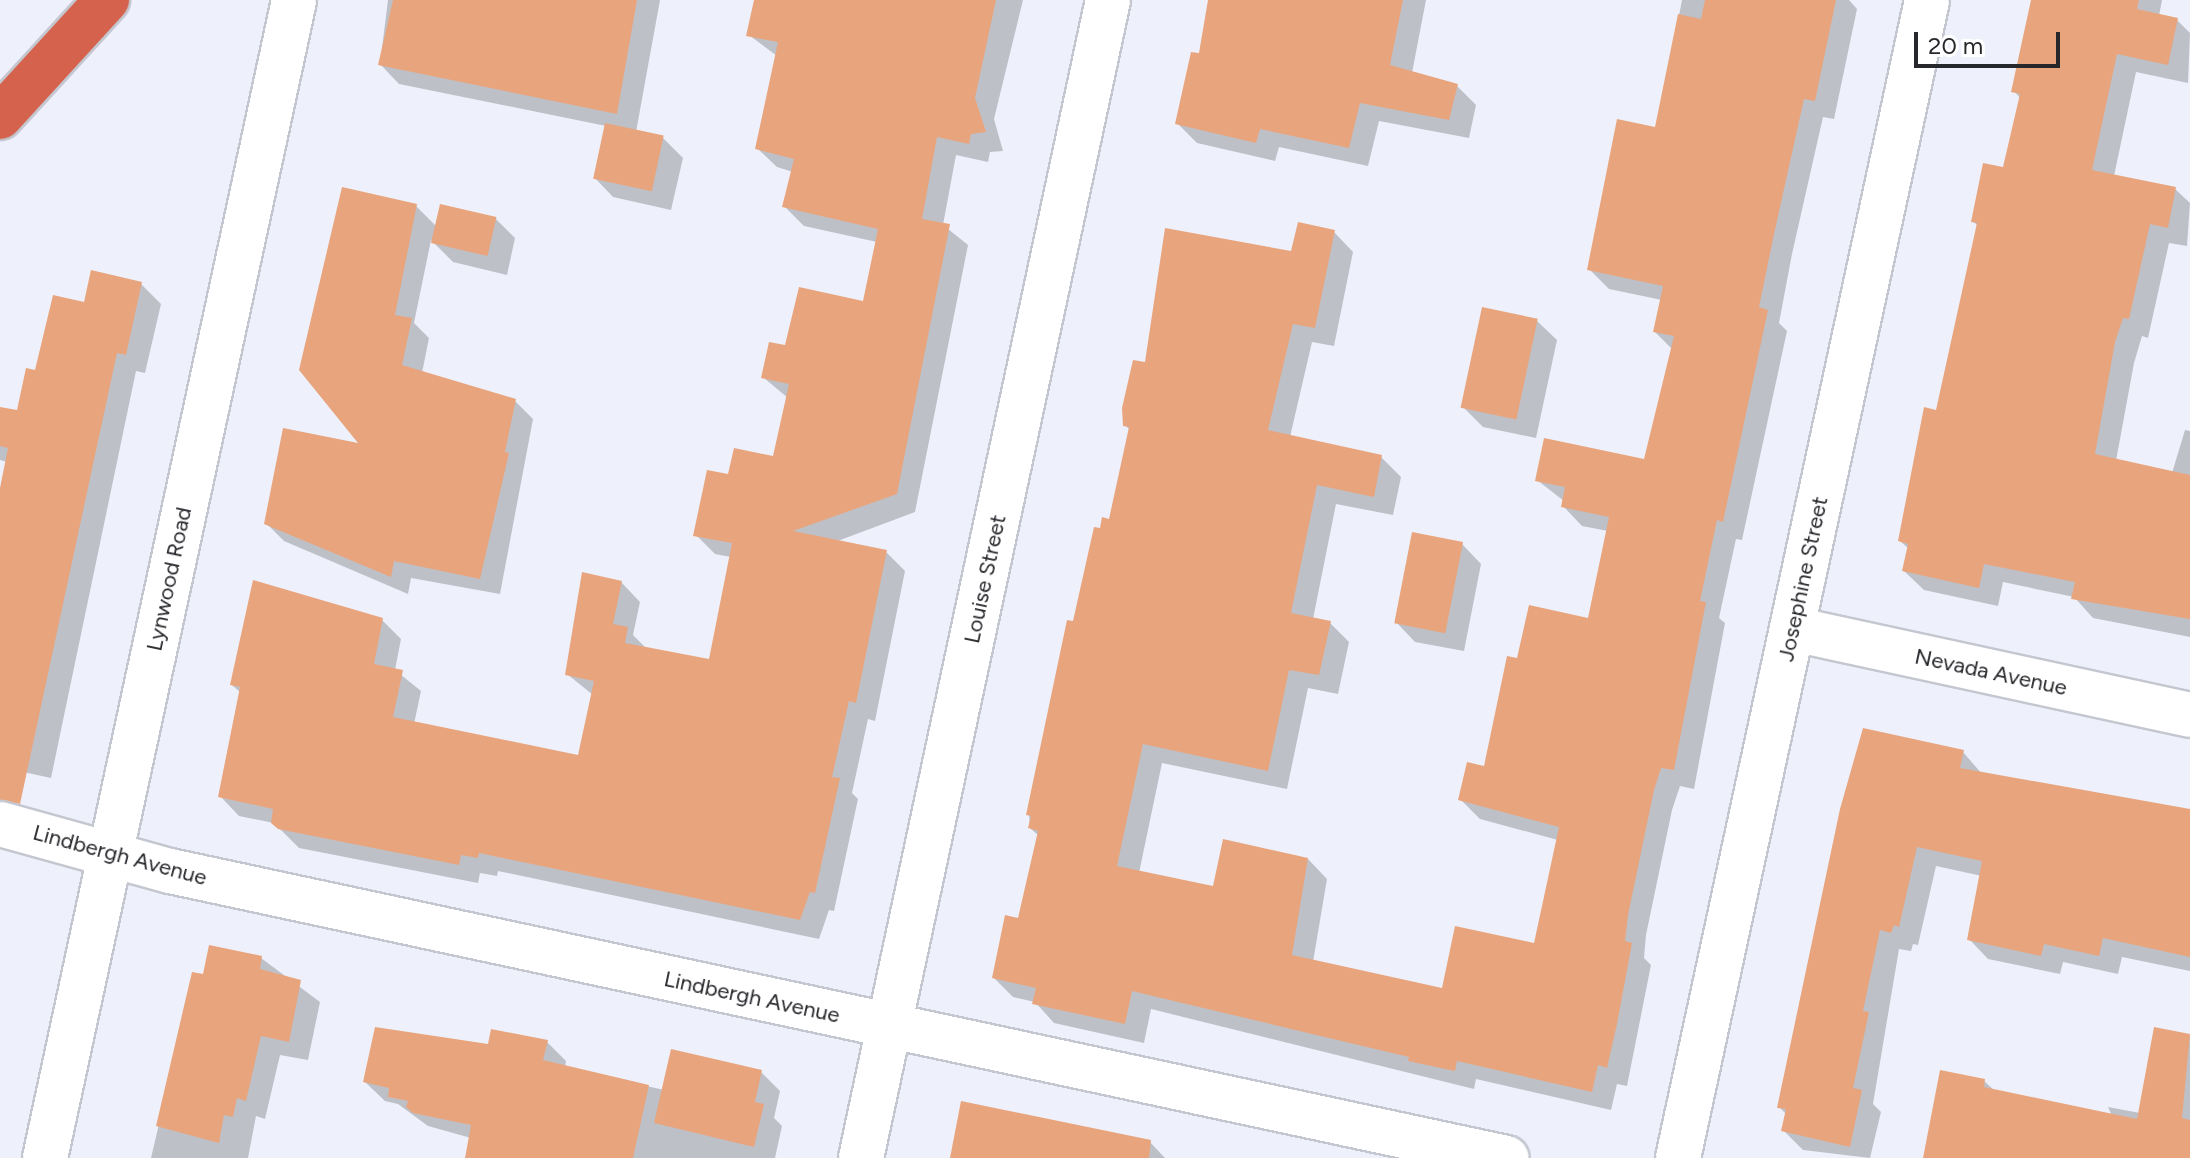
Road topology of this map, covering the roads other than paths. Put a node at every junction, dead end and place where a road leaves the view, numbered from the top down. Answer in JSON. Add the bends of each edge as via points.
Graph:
{"nodes":[{"id":1,"x":107,"y":0,"type":"edge"},
{"id":2,"x":294,"y":0,"type":"edge"},
{"id":3,"x":1108,"y":0,"type":"edge"},
{"id":4,"x":1927,"y":0,"type":"edge"},
{"id":5,"x":0,"y":117,"type":"edge"},
{"id":6,"x":1793,"y":629,"type":"junction"},
{"id":7,"x":2190,"y":715,"type":"edge"},
{"id":8,"x":0,"y":824,"type":"edge"},
{"id":9,"x":110,"y":853,"type":"junction"},
{"id":10,"x":890,"y":1027,"type":"junction"},
{"id":11,"x":45,"y":1158,"type":"edge"},
{"id":12,"x":861,"y":1158,"type":"edge"},
{"id":13,"x":1507,"y":1158,"type":"edge"},
{"id":14,"x":1678,"y":1158,"type":"edge"}],
"edges":[{"from":1,"to":5,"type":"highway"},
{"from":2,"to":9,"type":"street","name":"Lynwood Road"},
{"from":3,"to":10,"type":"street","name":"Louise Street"},
{"from":4,"to":6,"type":"street","name":"Josephine Street"},
{"from":6,"to":7,"type":"street","name":"Nevada Avenue"},
{"from":6,"to":14,"type":"street","name":"Josephine Street"},
{"from":8,"to":9,"type":"street","name":"Lindbergh Avenue"},
{"from":9,"to":10,"type":"street","name":"Lindbergh Avenue","via":[[185,874]]},
{"from":9,"to":11,"type":"street","name":"Lynwood Road"},
{"from":10,"to":12,"type":"street","name":"Louise Street"},
{"from":10,"to":13,"type":"street","name":"Lindbergh Avenue"}]}
